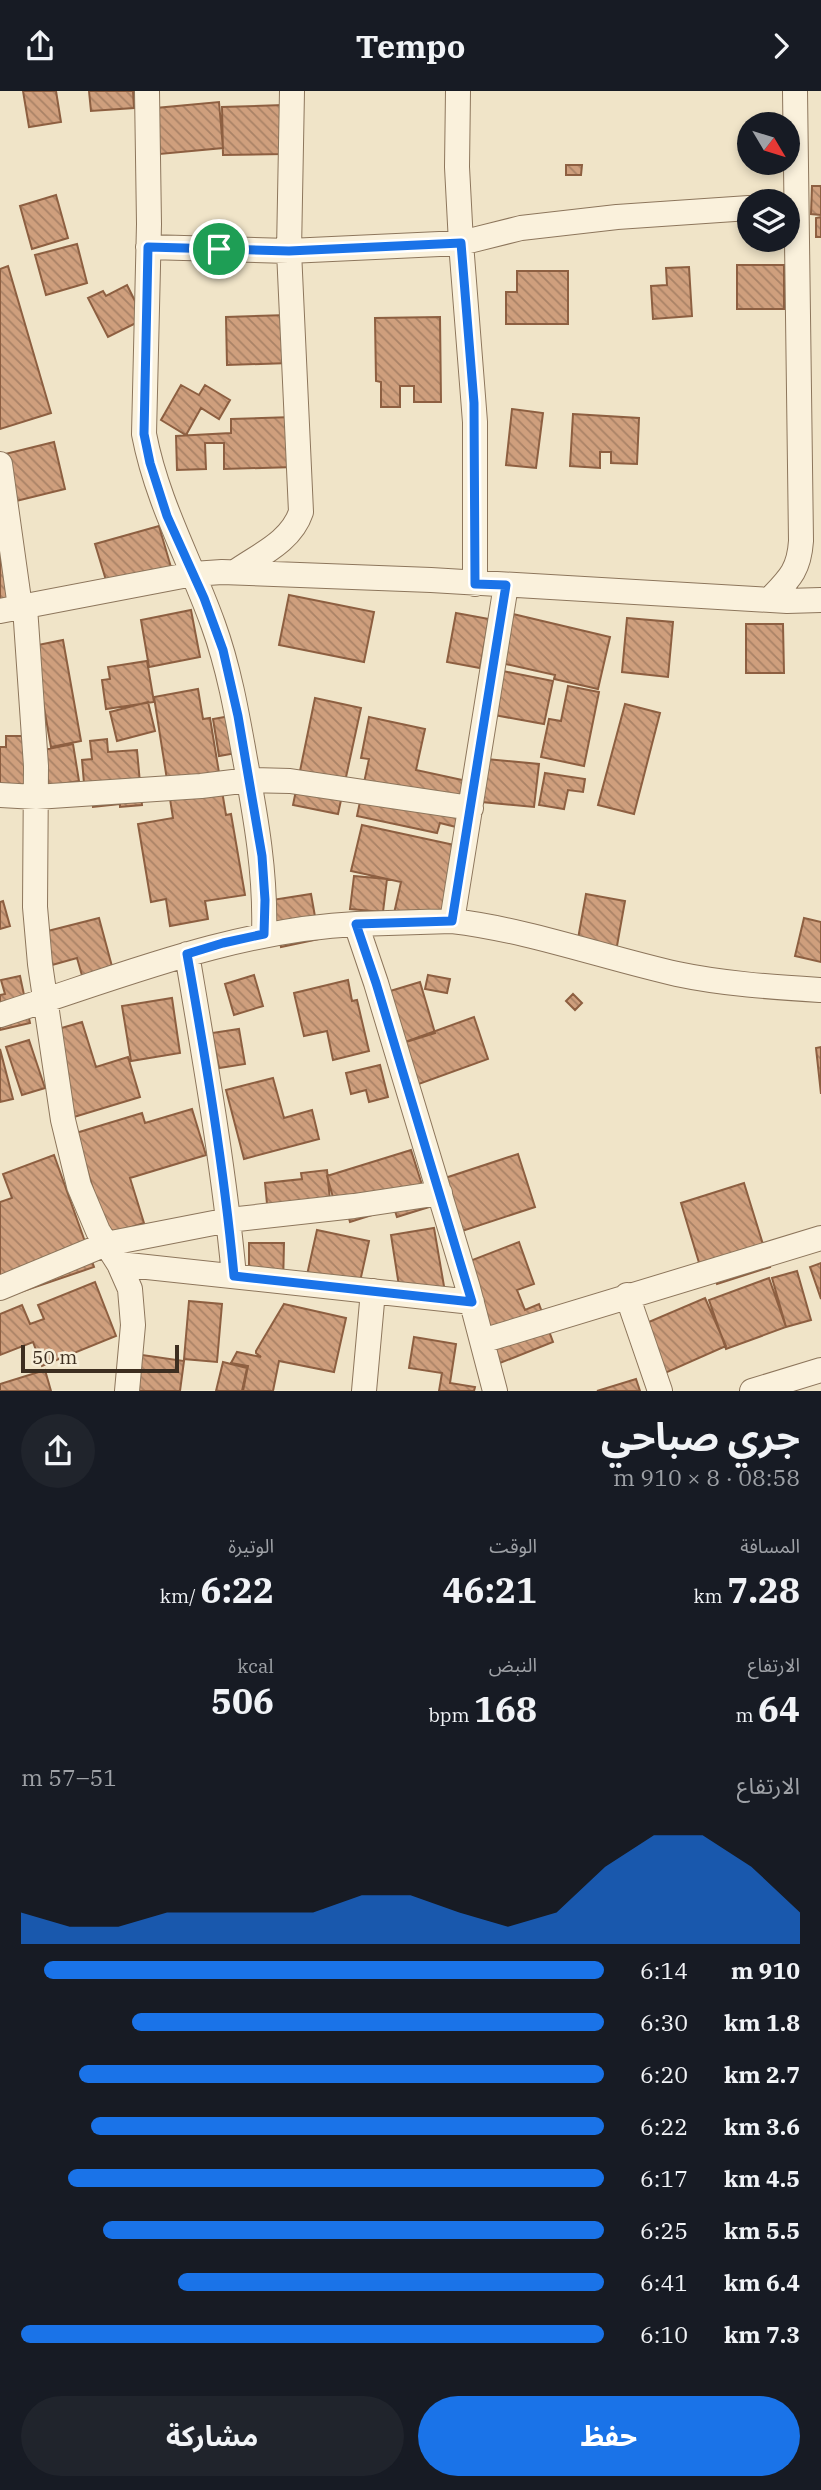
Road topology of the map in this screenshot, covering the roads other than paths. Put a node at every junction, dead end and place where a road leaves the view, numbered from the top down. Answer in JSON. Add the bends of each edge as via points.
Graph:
{"nodes":[{"id":1,"x":147,"y":91,"type":"edge"},
{"id":2,"x":292,"y":91,"type":"edge"},
{"id":3,"x":458,"y":91,"type":"edge"},
{"id":4,"x":796,"y":92,"type":"edge"},
{"id":5,"x":793,"y":189,"type":"edge"},
{"id":6,"x":737,"y":209,"type":"edge"},
{"id":7,"x":461,"y":243,"type":"junction"},
{"id":8,"x":148,"y":247,"type":"junction"},
{"id":9,"x":289,"y":251,"type":"junction"},
{"id":10,"x":793,"y":252,"type":"edge"},
{"id":11,"x":0,"y":464,"type":"edge"},
{"id":12,"x":234,"y":572,"type":"junction"},
{"id":13,"x":193,"y":574,"type":"junction"},
{"id":14,"x":475,"y":584,"type":"junction"},
{"id":15,"x":506,"y":585,"type":"junction"},
{"id":16,"x":769,"y":600,"type":"junction"},
{"id":17,"x":821,"y":600,"type":"edge"},
{"id":18,"x":15,"y":608,"type":"edge"},
{"id":19,"x":249,"y":780,"type":"junction"},
{"id":20,"x":0,"y":795,"type":"edge"},
{"id":21,"x":36,"y":797,"type":"junction"},
{"id":22,"x":471,"y":808,"type":"junction"},
{"id":23,"x":452,"y":921,"type":"junction"},
{"id":24,"x":356,"y":924,"type":"junction"},
{"id":25,"x":264,"y":934,"type":"junction"},
{"id":26,"x":187,"y":954,"type":"junction"},
{"id":27,"x":821,"y":991,"type":"edge"},
{"id":28,"x":46,"y":1000,"type":"junction"},
{"id":29,"x":0,"y":1015,"type":"edge"},
{"id":30,"x":440,"y":1193,"type":"junction"},
{"id":31,"x":229,"y":1220,"type":"junction"},
{"id":32,"x":821,"y":1238,"type":"edge"},
{"id":33,"x":112,"y":1254,"type":"junction"},
{"id":34,"x":234,"y":1276,"type":"junction"},
{"id":35,"x":0,"y":1287,"type":"edge"},
{"id":36,"x":373,"y":1291,"type":"junction"},
{"id":37,"x":627,"y":1295,"type":"junction"},
{"id":38,"x":472,"y":1302,"type":"junction"},
{"id":39,"x":482,"y":1341,"type":"junction"},
{"id":40,"x":821,"y":1370,"type":"edge"},
{"id":41,"x":127,"y":1391,"type":"edge"},
{"id":42,"x":364,"y":1391,"type":"edge"},
{"id":43,"x":495,"y":1391,"type":"edge"},
{"id":44,"x":660,"y":1391,"type":"edge"},
{"id":45,"x":752,"y":1391,"type":"edge"}],
"edges":[{"from":1,"to":8,"type":"street"},
{"from":2,"to":9,"type":"street"},
{"from":3,"to":7,"type":"street"},
{"from":4,"to":5,"type":"street"},
{"from":6,"to":7,"type":"street","via":[[521,228]]},
{"from":7,"to":9,"type":"street"},
{"from":7,"to":14,"type":"street","via":[[474,403]]},
{"from":8,"to":9,"type":"street"},
{"from":8,"to":13,"type":"street","via":[[144,434],[167,516]]},
{"from":9,"to":12,"type":"street","via":[[301,512],[283,540]]},
{"from":10,"to":16,"type":"street","via":[[800,553],[793,574]]},
{"from":11,"to":18,"type":"street"},
{"from":12,"to":13,"type":"street"},
{"from":12,"to":14,"type":"street"},
{"from":13,"to":18,"type":"street"},
{"from":13,"to":19,"type":"street","via":[[223,650]]},
{"from":14,"to":15,"type":"street"},
{"from":15,"to":16,"type":"street"},
{"from":15,"to":22,"type":"street"},
{"from":16,"to":17,"type":"street"},
{"from":18,"to":21,"type":"street","via":[[33,715]]},
{"from":19,"to":21,"type":"street"},
{"from":19,"to":22,"type":"street","via":[[290,781]]},
{"from":19,"to":25,"type":"street","via":[[264,878]]},
{"from":20,"to":21,"type":"street"},
{"from":21,"to":28,"type":"street","via":[[35,907]]},
{"from":22,"to":23,"type":"street"},
{"from":23,"to":24,"type":"street"},
{"from":23,"to":27,"type":"street","via":[[706,979]]},
{"from":24,"to":25,"type":"street"},
{"from":24,"to":30,"type":"street"},
{"from":25,"to":26,"type":"street"},
{"from":26,"to":28,"type":"street"},
{"from":26,"to":31,"type":"street"},
{"from":28,"to":29,"type":"street"},
{"from":28,"to":33,"type":"street","via":[[59,1096],[79,1186]]},
{"from":30,"to":31,"type":"street"},
{"from":30,"to":38,"type":"street"},
{"from":31,"to":33,"type":"street"},
{"from":31,"to":34,"type":"street"},
{"from":32,"to":37,"type":"street"},
{"from":33,"to":34,"type":"street"},
{"from":33,"to":35,"type":"street"},
{"from":33,"to":41,"type":"street","via":[[132,1303]]},
{"from":34,"to":36,"type":"street"},
{"from":36,"to":38,"type":"street"},
{"from":36,"to":42,"type":"street"},
{"from":37,"to":39,"type":"street"},
{"from":37,"to":44,"type":"street"},
{"from":38,"to":39,"type":"street"},
{"from":39,"to":43,"type":"street"},
{"from":40,"to":45,"type":"street"}]}
